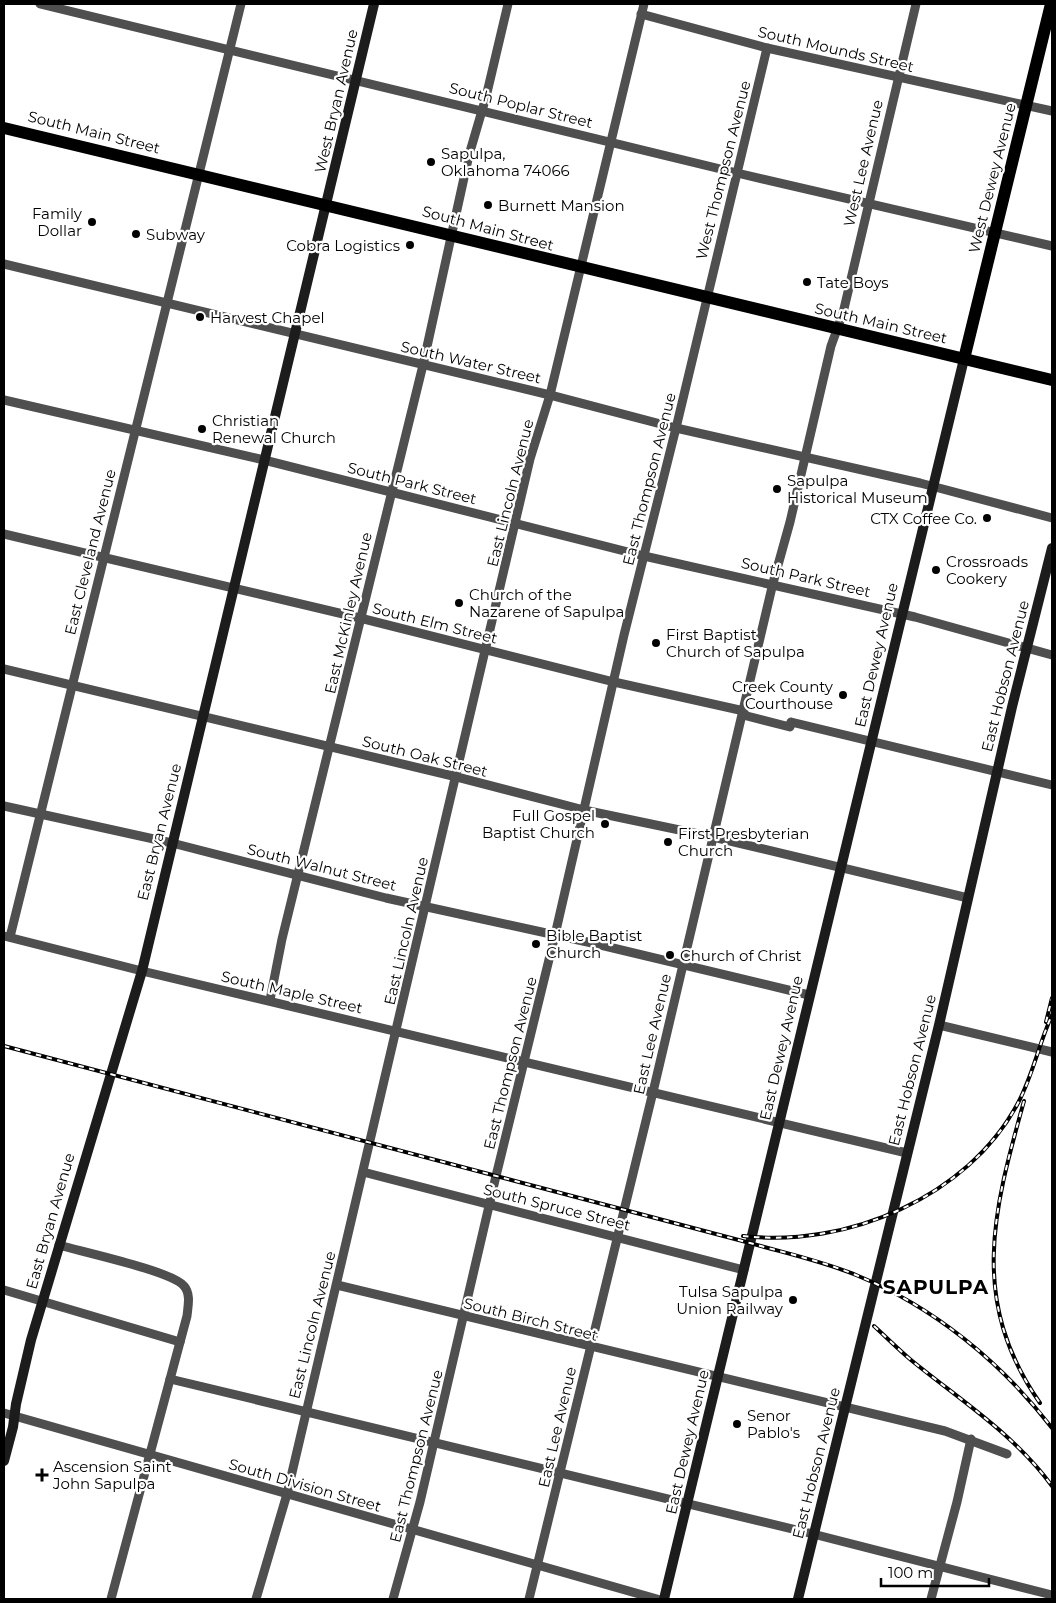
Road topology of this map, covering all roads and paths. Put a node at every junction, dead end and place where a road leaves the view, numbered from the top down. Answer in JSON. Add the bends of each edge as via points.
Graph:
{"nodes":[{"id":1,"x":40,"y":4,"type":"edge"},
{"id":2,"x":240,"y":4,"type":"edge"},
{"id":3,"x":374,"y":4,"type":"edge"},
{"id":4,"x":508,"y":4,"type":"edge"},
{"id":5,"x":644,"y":4,"type":"edge"},
{"id":6,"x":916,"y":4,"type":"edge"},
{"id":7,"x":1051,"y":4,"type":"edge"},
{"id":8,"x":641,"y":14,"type":"junction"},
{"id":9,"x":767,"y":48,"type":"junction"},
{"id":10,"x":229,"y":49,"type":"junction"},
{"id":11,"x":898,"y":76,"type":"junction"},
{"id":12,"x":356,"y":80,"type":"junction"},
{"id":13,"x":1027,"y":106,"type":"junction"},
{"id":14,"x":481,"y":109,"type":"junction"},
{"id":15,"x":1052,"y":111,"type":"edge"},
{"id":16,"x":4,"y":128,"type":"edge"},
{"id":17,"x":611,"y":141,"type":"junction"},
{"id":18,"x":737,"y":173,"type":"junction"},
{"id":19,"x":199,"y":174,"type":"junction"},
{"id":20,"x":868,"y":202,"type":"junction"},
{"id":21,"x":326,"y":205,"type":"junction"},
{"id":22,"x":996,"y":232,"type":"junction"},
{"id":23,"x":450,"y":234,"type":"junction"},
{"id":24,"x":1052,"y":246,"type":"edge"},
{"id":25,"x":4,"y":264,"type":"edge"},
{"id":26,"x":581,"y":268,"type":"junction"},
{"id":27,"x":706,"y":298,"type":"junction"},
{"id":28,"x":167,"y":303,"type":"junction"},
{"id":29,"x":837,"y":329,"type":"junction"},
{"id":30,"x":296,"y":334,"type":"junction"},
{"id":31,"x":964,"y":359,"type":"junction"},
{"id":32,"x":423,"y":365,"type":"junction"},
{"id":33,"x":1052,"y":380,"type":"edge"},
{"id":34,"x":550,"y":395,"type":"junction"},
{"id":35,"x":4,"y":400,"type":"edge"},
{"id":36,"x":676,"y":428,"type":"junction"},
{"id":37,"x":134,"y":432,"type":"junction"},
{"id":38,"x":806,"y":457,"type":"junction"},
{"id":39,"x":264,"y":460,"type":"junction"},
{"id":40,"x":932,"y":486,"type":"junction"},
{"id":41,"x":391,"y":492,"type":"junction"},
{"id":42,"x":1052,"y":518,"type":"edge"},
{"id":43,"x":515,"y":523,"type":"junction"},
{"id":44,"x":4,"y":534,"type":"edge"},
{"id":45,"x":1052,"y":548,"type":"edge"},
{"id":46,"x":644,"y":556,"type":"junction"},
{"id":47,"x":103,"y":559,"type":"junction"},
{"id":48,"x":773,"y":584,"type":"junction"},
{"id":49,"x":234,"y":588,"type":"junction"},
{"id":50,"x":901,"y":614,"type":"junction"},
{"id":51,"x":360,"y":618,"type":"junction"},
{"id":52,"x":1028,"y":648,"type":"junction"},
{"id":53,"x":485,"y":650,"type":"junction"},
{"id":54,"x":1052,"y":655,"type":"edge"},
{"id":55,"x":4,"y":669,"type":"edge"},
{"id":56,"x":614,"y":682,"type":"junction"},
{"id":57,"x":72,"y":686,"type":"junction"},
{"id":58,"x":743,"y":713,"type":"junction"},
{"id":59,"x":203,"y":716,"type":"junction"},
{"id":60,"x":871,"y":741,"type":"junction"},
{"id":61,"x":330,"y":746,"type":"junction"},
{"id":62,"x":997,"y":771,"type":"junction"},
{"id":63,"x":457,"y":777,"type":"junction"},
{"id":64,"x":1052,"y":785,"type":"edge"},
{"id":65,"x":4,"y":806,"type":"edge"},
{"id":66,"x":584,"y":810,"type":"junction"},
{"id":67,"x":42,"y":814,"type":"junction"},
{"id":68,"x":713,"y":837,"type":"junction"},
{"id":69,"x":172,"y":843,"type":"junction"},
{"id":70,"x":840,"y":868,"type":"junction"},
{"id":71,"x":298,"y":876,"type":"junction"},
{"id":72,"x":968,"y":898,"type":"junction"},
{"id":73,"x":426,"y":906,"type":"junction"},
{"id":74,"x":555,"y":935,"type":"junction"},
{"id":75,"x":7,"y":937,"type":"edge"},
{"id":76,"x":682,"y":966,"type":"junction"},
{"id":77,"x":142,"y":971,"type":"junction"},
{"id":78,"x":809,"y":995,"type":"junction"},
{"id":79,"x":270,"y":1000,"type":"junction"},
{"id":80,"x":939,"y":1025,"type":"junction"},
{"id":81,"x":397,"y":1031,"type":"junction"},
{"id":82,"x":1052,"y":1052,"type":"edge"},
{"id":83,"x":524,"y":1062,"type":"junction"},
{"id":84,"x":653,"y":1092,"type":"junction"},
{"id":85,"x":779,"y":1122,"type":"junction"},
{"id":86,"x":907,"y":1153,"type":"junction"},
{"id":87,"x":363,"y":1172,"type":"junction"},
{"id":88,"x":489,"y":1204,"type":"junction"},
{"id":89,"x":616,"y":1237,"type":"junction"},
{"id":90,"x":59,"y":1245,"type":"junction"},
{"id":91,"x":744,"y":1270,"type":"junction"},
{"id":92,"x":337,"y":1286,"type":"junction"},
{"id":93,"x":4,"y":1290,"type":"edge"},
{"id":94,"x":42,"y":1301,"type":"junction"},
{"id":95,"x":464,"y":1316,"type":"junction"},
{"id":96,"x":180,"y":1342,"type":"junction"},
{"id":97,"x":590,"y":1348,"type":"junction"},
{"id":98,"x":718,"y":1377,"type":"junction"},
{"id":99,"x":170,"y":1379,"type":"junction"},
{"id":100,"x":846,"y":1408,"type":"junction"},
{"id":101,"x":4,"y":1413,"type":"edge"},
{"id":102,"x":305,"y":1413,"type":"junction"},
{"id":103,"x":14,"y":1416,"type":"junction"},
{"id":104,"x":971,"y":1439,"type":"junction"},
{"id":105,"x":433,"y":1443,"type":"junction"},
{"id":106,"x":1007,"y":1454,"type":"dead end"},
{"id":107,"x":150,"y":1455,"type":"junction"},
{"id":108,"x":4,"y":1461,"type":"edge"},
{"id":109,"x":560,"y":1473,"type":"junction"},
{"id":110,"x":287,"y":1494,"type":"junction"},
{"id":111,"x":688,"y":1504,"type":"junction"},
{"id":112,"x":413,"y":1530,"type":"junction"},
{"id":113,"x":814,"y":1534,"type":"junction"},
{"id":114,"x":538,"y":1565,"type":"junction"},
{"id":115,"x":940,"y":1566,"type":"junction"},
{"id":116,"x":1052,"y":1595,"type":"edge"},
{"id":117,"x":111,"y":1599,"type":"edge"},
{"id":118,"x":256,"y":1599,"type":"edge"},
{"id":119,"x":393,"y":1599,"type":"edge"},
{"id":120,"x":529,"y":1599,"type":"edge"},
{"id":121,"x":657,"y":1599,"type":"edge"},
{"id":122,"x":664,"y":1599,"type":"edge"},
{"id":123,"x":798,"y":1599,"type":"edge"},
{"id":124,"x":931,"y":1599,"type":"edge"}],
"edges":[{"from":1,"to":10,"type":"street","name":"South Poplar Street"},
{"from":2,"to":10,"type":"street","name":"East Cleveland Avenue"},
{"from":3,"to":12,"type":"street","name":"West Bryan Avenue"},
{"from":4,"to":14,"type":"street","name":"East McKinley Avenue"},
{"from":5,"to":8,"type":"street","name":"East Lincoln Avenue"},
{"from":6,"to":11,"type":"street","name":"West Lee Avenue"},
{"from":7,"to":13,"type":"main road","name":"West Dewey Avenue"},
{"from":8,"to":9,"type":"street","name":"South Mounds Street"},
{"from":8,"to":17,"type":"street","name":"East Lincoln Avenue"},
{"from":9,"to":11,"type":"street","name":"South Mounds Street"},
{"from":9,"to":18,"type":"street","name":"West Thompson Avenue"},
{"from":10,"to":12,"type":"street","name":"South Poplar Street"},
{"from":10,"to":19,"type":"street","name":"East Cleveland Avenue"},
{"from":11,"to":13,"type":"street","name":"South Mounds Street"},
{"from":11,"to":20,"type":"street","name":"West Lee Avenue"},
{"from":12,"to":14,"type":"street","name":"South Poplar Street"},
{"from":12,"to":21,"type":"street","name":"West Bryan Avenue"},
{"from":13,"to":15,"type":"street","name":"South Mounds Street"},
{"from":13,"to":22,"type":"main road","name":"West Dewey Avenue"},
{"from":14,"to":17,"type":"street","name":"South Poplar Street"},
{"from":14,"to":23,"type":"street","name":"East McKinley Avenue"},
{"from":16,"to":19,"type":"main road","name":"South Main Street"},
{"from":17,"to":18,"type":"street","name":"South Poplar Street"},
{"from":17,"to":26,"type":"street","name":"East Lincoln Avenue"},
{"from":18,"to":20,"type":"street","name":"South Poplar Street"},
{"from":18,"to":27,"type":"street","name":"West Thompson Avenue"},
{"from":19,"to":21,"type":"main road","name":"South Main Street"},
{"from":19,"to":28,"type":"street","name":"East Cleveland Avenue"},
{"from":20,"to":22,"type":"street","name":"South Poplar Street"},
{"from":20,"to":29,"type":"street","name":"West Lee Avenue"},
{"from":21,"to":23,"type":"main road","name":"South Main Street"},
{"from":21,"to":30,"type":"street","name":"East Bryan Avenue"},
{"from":22,"to":24,"type":"street","name":"South Poplar Street"},
{"from":22,"to":31,"type":"main road","name":"West Dewey Avenue"},
{"from":23,"to":26,"type":"main road","name":"South Main Street"},
{"from":23,"to":32,"type":"street","name":"East McKinley Avenue"},
{"from":25,"to":28,"type":"street","name":"South Water Street"},
{"from":26,"to":27,"type":"main road","name":"South Main Street"},
{"from":26,"to":34,"type":"street","name":"East Lincoln Avenue"},
{"from":27,"to":29,"type":"main road","name":"South Main Street"},
{"from":27,"to":36,"type":"street","name":"East Thompson Avenue"},
{"from":28,"to":30,"type":"street","name":"South Water Street"},
{"from":28,"to":37,"type":"street","name":"East Cleveland Avenue"},
{"from":29,"to":31,"type":"main road","name":"South Main Street"},
{"from":29,"to":38,"type":"street","name":"East Lee Avenue"},
{"from":30,"to":32,"type":"street","name":"South Water Street"},
{"from":30,"to":39,"type":"street","name":"East Bryan Avenue"},
{"from":31,"to":33,"type":"main road","name":"South Main Street"},
{"from":31,"to":40,"type":"street","name":"East Dewey Avenue"},
{"from":32,"to":34,"type":"street","name":"South Water Street"},
{"from":32,"to":41,"type":"street","name":"East McKinley Avenue"},
{"from":34,"to":36,"type":"street","name":"South Water Street"},
{"from":34,"to":43,"type":"street","name":"East Lincoln Avenue"},
{"from":35,"to":37,"type":"street","name":"South Park Street"},
{"from":36,"to":38,"type":"street","name":"South Water Street"},
{"from":36,"to":46,"type":"street","name":"East Thompson Avenue"},
{"from":37,"to":39,"type":"street","name":"South Park Street"},
{"from":37,"to":47,"type":"street","name":"East Cleveland Avenue"},
{"from":38,"to":40,"type":"street","name":"South Water Street"},
{"from":38,"to":48,"type":"street","name":"East Lee Avenue"},
{"from":39,"to":41,"type":"street","name":"South Park Street"},
{"from":39,"to":49,"type":"street","name":"East Bryan Avenue"},
{"from":40,"to":42,"type":"street","name":"South Water Street"},
{"from":40,"to":50,"type":"street","name":"East Dewey Avenue"},
{"from":41,"to":43,"type":"street","name":"South Park Street"},
{"from":41,"to":51,"type":"street","name":"East McKinley Avenue"},
{"from":43,"to":46,"type":"street","name":"South Park Street"},
{"from":43,"to":53,"type":"street","name":"East Lincoln Avenue"},
{"from":44,"to":47,"type":"street","name":"South Elm Street"},
{"from":45,"to":52,"type":"street","name":"East Hobson Avenue"},
{"from":46,"to":48,"type":"street","name":"South Park Street"},
{"from":46,"to":56,"type":"street","name":"East Thompson Avenue"},
{"from":47,"to":49,"type":"street","name":"South Elm Street"},
{"from":47,"to":57,"type":"street","name":"East Cleveland Avenue"},
{"from":48,"to":50,"type":"street","name":"South Park Street"},
{"from":48,"to":58,"type":"street","name":"East Lee Avenue"},
{"from":49,"to":51,"type":"street","name":"South Elm Street"},
{"from":49,"to":59,"type":"street","name":"East Bryan Avenue"},
{"from":50,"to":52,"type":"street","name":"South Park Street"},
{"from":50,"to":60,"type":"street","name":"East Dewey Avenue"},
{"from":51,"to":53,"type":"street","name":"South Elm Street"},
{"from":51,"to":61,"type":"street","name":"East McKinley Avenue"},
{"from":52,"to":54,"type":"street","name":"South Park Street"},
{"from":52,"to":62,"type":"street","name":"East Hobson Avenue"},
{"from":53,"to":56,"type":"street","name":"South Elm Street"},
{"from":53,"to":63,"type":"street","name":"East Lincoln Avenue"},
{"from":55,"to":57,"type":"street","name":"South Oak Street"},
{"from":56,"to":58,"type":"street","name":"South Elm Street"},
{"from":56,"to":66,"type":"street","name":"East Thompson Avenue"},
{"from":57,"to":59,"type":"street","name":"South Oak Street"},
{"from":57,"to":67,"type":"street","name":"East Cleveland Avenue"},
{"from":58,"to":60,"type":"street","name":"South Elm Street","via":[[790,727],[791,722]]},
{"from":58,"to":68,"type":"street","name":"East Lee Avenue"},
{"from":59,"to":61,"type":"street","name":"South Oak Street"},
{"from":59,"to":69,"type":"street","name":"East Bryan Avenue"},
{"from":60,"to":62,"type":"street","name":"South Elm Street"},
{"from":60,"to":70,"type":"street","name":"East Dewey Avenue"},
{"from":61,"to":63,"type":"street","name":"South Oak Street"},
{"from":61,"to":71,"type":"street","name":"East McKinley Avenue"},
{"from":62,"to":64,"type":"street","name":"South Elm Street"},
{"from":62,"to":72,"type":"street","name":"East Hobson Avenue"},
{"from":63,"to":66,"type":"street","name":"South Oak Street"},
{"from":63,"to":73,"type":"street","name":"East Lincoln Avenue"},
{"from":65,"to":67,"type":"street","name":"South Walnut Street"},
{"from":66,"to":68,"type":"street","name":"South Oak Street"},
{"from":66,"to":74,"type":"street","name":"East Thompson Avenue"},
{"from":67,"to":69,"type":"street","name":"South Walnut Street"},
{"from":67,"to":75,"type":"street","name":"East Cleveland Avenue"},
{"from":68,"to":70,"type":"street","name":"South Oak Street"},
{"from":68,"to":76,"type":"street","name":"East Lee Avenue"},
{"from":69,"to":71,"type":"street","name":"South Walnut Street"},
{"from":69,"to":77,"type":"street","name":"East Bryan Avenue"},
{"from":70,"to":72,"type":"street","name":"South Oak Street"},
{"from":70,"to":78,"type":"street","name":"East Dewey Avenue"},
{"from":71,"to":73,"type":"street","name":"South Walnut Street"},
{"from":71,"to":79,"type":"street","name":"East McKinley Avenue"},
{"from":72,"to":80,"type":"street","name":"East Hobson Avenue"},
{"from":73,"to":74,"type":"street","name":"South Walnut Street"},
{"from":73,"to":81,"type":"street","name":"East Lincoln Avenue"},
{"from":74,"to":76,"type":"street","name":"South Walnut Street"},
{"from":74,"to":83,"type":"street","name":"East Thompson Avenue"},
{"from":75,"to":77,"type":"street","name":"South Maple Street"},
{"from":76,"to":78,"type":"street","name":"South Walnut Street"},
{"from":76,"to":84,"type":"street","name":"East Lee Avenue"},
{"from":77,"to":79,"type":"street","name":"South Maple Street"},
{"from":77,"to":90,"type":"street","name":"East Bryan Avenue"},
{"from":78,"to":85,"type":"street","name":"East Dewey Avenue"},
{"from":79,"to":81,"type":"street","name":"South Maple Street"},
{"from":80,"to":82,"type":"street"},
{"from":80,"to":86,"type":"street","name":"East Hobson Avenue"},
{"from":81,"to":83,"type":"street","name":"South Maple Street"},
{"from":81,"to":87,"type":"street","name":"East Lincoln Avenue"},
{"from":83,"to":84,"type":"street","name":"South Maple Street"},
{"from":83,"to":88,"type":"street","name":"East Thompson Avenue"},
{"from":84,"to":85,"type":"street","name":"South Maple Street"},
{"from":84,"to":89,"type":"street","name":"East Lee Avenue"},
{"from":85,"to":86,"type":"street","name":"South Maple Street"},
{"from":85,"to":91,"type":"street","name":"East Dewey Avenue"},
{"from":86,"to":100,"type":"street","name":"East Hobson Avenue"},
{"from":87,"to":88,"type":"street","name":"South Spruce Street"},
{"from":87,"to":92,"type":"street","name":"East Lincoln Avenue"},
{"from":88,"to":89,"type":"street","name":"South Spruce Street"},
{"from":88,"to":95,"type":"street","name":"East Thompson Avenue"},
{"from":89,"to":91,"type":"street","name":"South Spruce Street"},
{"from":89,"to":97,"type":"street","name":"East Lee Avenue"},
{"from":90,"to":94,"type":"street","name":"East Bryan Avenue"},
{"from":90,"to":96,"type":"street","via":[[168,1276],[184,1286],[189,1302]]},
{"from":91,"to":98,"type":"street","name":"East Dewey Avenue"},
{"from":92,"to":95,"type":"street","name":"South Birch Street"},
{"from":92,"to":102,"type":"street","name":"East Lincoln Avenue"},
{"from":93,"to":94,"type":"street"},
{"from":94,"to":96,"type":"street"},
{"from":94,"to":103,"type":"street","name":"East Bryan Avenue"},
{"from":95,"to":97,"type":"street","name":"South Birch Street"},
{"from":95,"to":105,"type":"street","name":"East Thompson Avenue"},
{"from":96,"to":99,"type":"street"},
{"from":97,"to":98,"type":"street","name":"South Birch Street"},
{"from":97,"to":109,"type":"street","name":"East Lee Avenue"},
{"from":98,"to":100,"type":"street","name":"South Birch Street"},
{"from":98,"to":111,"type":"street","name":"East Dewey Avenue"},
{"from":99,"to":102,"type":"street"},
{"from":99,"to":107,"type":"street"},
{"from":100,"to":104,"type":"street","name":"South Birch Street"},
{"from":100,"to":113,"type":"street","name":"East Hobson Avenue"},
{"from":101,"to":103,"type":"street","name":"South Division Street"},
{"from":102,"to":105,"type":"street"},
{"from":102,"to":110,"type":"street","name":"East Lincoln Avenue"},
{"from":103,"to":107,"type":"street","name":"South Division Street"},
{"from":103,"to":108,"type":"street","name":"East Bryan Avenue"},
{"from":104,"to":106,"type":"street","name":"South Birch Street"},
{"from":104,"to":115,"type":"street"},
{"from":105,"to":109,"type":"street"},
{"from":105,"to":112,"type":"street","name":"East Thompson Avenue"},
{"from":107,"to":110,"type":"street","name":"South Division Street"},
{"from":107,"to":117,"type":"street"},
{"from":109,"to":111,"type":"street"},
{"from":109,"to":114,"type":"street","name":"East Lee Avenue"},
{"from":110,"to":112,"type":"street","name":"South Division Street"},
{"from":110,"to":118,"type":"street","name":"East Lincoln Avenue"},
{"from":111,"to":113,"type":"street"},
{"from":111,"to":122,"type":"street","name":"East Dewey Avenue"},
{"from":112,"to":114,"type":"street","name":"South Division Street"},
{"from":112,"to":119,"type":"street","name":"East Thompson Avenue"},
{"from":113,"to":115,"type":"street"},
{"from":113,"to":123,"type":"street","name":"East Hobson Avenue"},
{"from":114,"to":120,"type":"street","name":"East Lee Avenue"},
{"from":114,"to":121,"type":"street","name":"South Division Street"},
{"from":115,"to":116,"type":"street"},
{"from":115,"to":124,"type":"street"}]}
